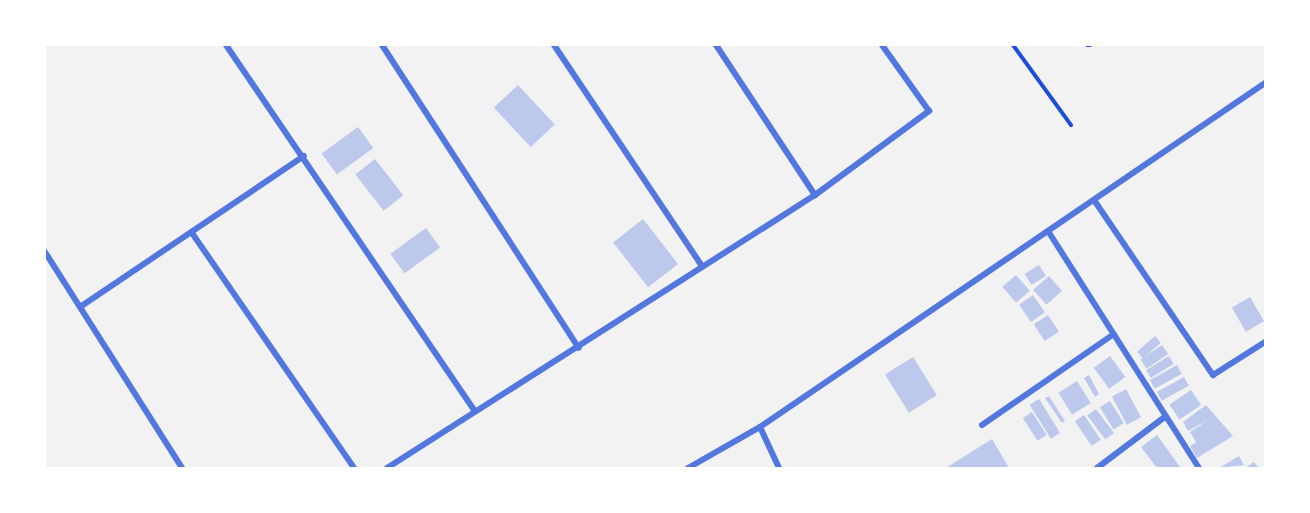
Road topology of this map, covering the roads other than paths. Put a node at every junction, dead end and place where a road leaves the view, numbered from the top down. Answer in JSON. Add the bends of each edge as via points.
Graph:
{"nodes":[{"id":1,"x":226,"y":45,"type":"edge"},
{"id":2,"x":382,"y":45,"type":"edge"},
{"id":3,"x":554,"y":45,"type":"edge"},
{"id":4,"x":716,"y":45,"type":"edge"},
{"id":5,"x":882,"y":45,"type":"edge"},
{"id":6,"x":1265,"y":83,"type":"edge"},
{"id":7,"x":304,"y":156,"type":"junction"},
{"id":8,"x":815,"y":195,"type":"junction"},
{"id":9,"x":1094,"y":200,"type":"junction"},
{"id":10,"x":1048,"y":231,"type":"junction"},
{"id":11,"x":192,"y":233,"type":"junction"},
{"id":12,"x":45,"y":252,"type":"edge"},
{"id":13,"x":701,"y":265,"type":"junction"},
{"id":14,"x":80,"y":307,"type":"junction"},
{"id":15,"x":1114,"y":334,"type":"junction"},
{"id":16,"x":1265,"y":342,"type":"edge"},
{"id":17,"x":579,"y":348,"type":"junction"},
{"id":18,"x":474,"y":410,"type":"junction"},
{"id":19,"x":1166,"y":416,"type":"junction"},
{"id":20,"x":982,"y":425,"type":"dead end"},
{"id":21,"x":760,"y":427,"type":"junction"},
{"id":22,"x":182,"y":468,"type":"edge"},
{"id":23,"x":354,"y":468,"type":"edge"},
{"id":24,"x":387,"y":468,"type":"edge"},
{"id":25,"x":688,"y":468,"type":"edge"},
{"id":26,"x":779,"y":468,"type":"edge"},
{"id":27,"x":1097,"y":468,"type":"edge"},
{"id":28,"x":1199,"y":468,"type":"edge"}],
"edges":[{"from":1,"to":7,"type":"street"},
{"from":2,"to":17,"type":"street"},
{"from":3,"to":13,"type":"street"},
{"from":4,"to":8,"type":"street"},
{"from":5,"to":8,"type":"street","via":[[929,111]]},
{"from":6,"to":9,"type":"street"},
{"from":7,"to":11,"type":"street"},
{"from":7,"to":18,"type":"street"},
{"from":8,"to":13,"type":"street"},
{"from":9,"to":10,"type":"street"},
{"from":9,"to":16,"type":"street","via":[[1213,375]]},
{"from":10,"to":15,"type":"street"},
{"from":10,"to":21,"type":"street"},
{"from":11,"to":14,"type":"street"},
{"from":11,"to":23,"type":"street"},
{"from":12,"to":14,"type":"street"},
{"from":13,"to":17,"type":"street"},
{"from":14,"to":22,"type":"street"},
{"from":15,"to":19,"type":"street"},
{"from":15,"to":20,"type":"street"},
{"from":17,"to":18,"type":"street"},
{"from":18,"to":24,"type":"street"},
{"from":19,"to":27,"type":"street"},
{"from":19,"to":28,"type":"street"},
{"from":21,"to":25,"type":"street"},
{"from":21,"to":26,"type":"street"}]}
